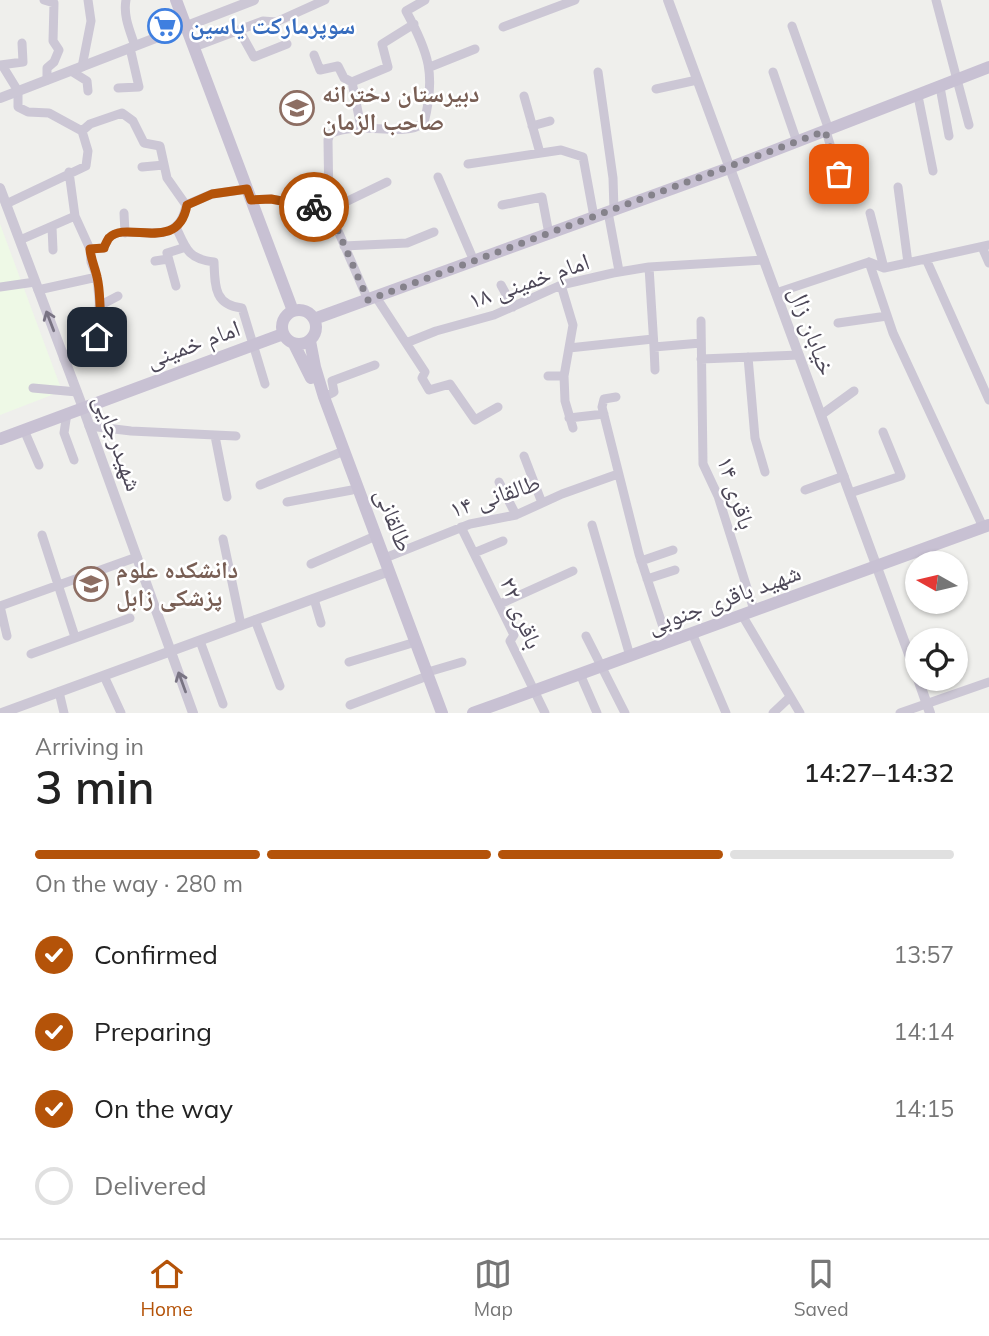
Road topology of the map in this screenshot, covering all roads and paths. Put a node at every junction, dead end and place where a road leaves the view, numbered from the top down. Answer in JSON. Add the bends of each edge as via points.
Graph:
{"nodes":[{"id":1,"x":44,"y":0,"type":"edge"},
{"id":2,"x":88,"y":0,"type":"edge"},
{"id":3,"x":127,"y":0,"type":"edge"},
{"id":4,"x":176,"y":0,"type":"edge"},
{"id":5,"x":254,"y":0,"type":"edge"},
{"id":6,"x":425,"y":0,"type":"edge"},
{"id":7,"x":575,"y":0,"type":"edge"},
{"id":8,"x":668,"y":0,"type":"edge"},
{"id":9,"x":936,"y":0,"type":"edge"},
{"id":10,"x":318,"y":1,"type":"edge"},
{"id":11,"x":414,"y":24,"type":"junction"},
{"id":12,"x":186,"y":26,"type":"junction"},
{"id":13,"x":792,"y":26,"type":"dead end"},
{"id":14,"x":503,"y":27,"type":"dead end"},
{"id":15,"x":239,"y":30,"type":"junction"},
{"id":16,"x":22,"y":43,"type":"dead end"},
{"id":17,"x":287,"y":44,"type":"dead end"},
{"id":18,"x":132,"y":47,"type":"junction"},
{"id":19,"x":194,"y":47,"type":"junction"},
{"id":20,"x":475,"y":49,"type":"dead end"},
{"id":21,"x":314,"y":55,"type":"dead end"},
{"id":22,"x":1,"y":65,"type":"edge"},
{"id":23,"x":429,"y":67,"type":"junction"},
{"id":24,"x":989,"y":67,"type":"edge"},
{"id":25,"x":77,"y":69,"type":"junction"},
{"id":26,"x":598,"y":72,"type":"dead end"},
{"id":27,"x":773,"y":72,"type":"dead end"},
{"id":28,"x":47,"y":80,"type":"junction"},
{"id":29,"x":697,"y":80,"type":"junction"},
{"id":30,"x":956,"y":81,"type":"junction"},
{"id":31,"x":352,"y":82,"type":"junction"},
{"id":32,"x":940,"y":87,"type":"junction"},
{"id":33,"x":118,"y":88,"type":"dead end"},
{"id":34,"x":656,"y":89,"type":"dead end"},
{"id":35,"x":88,"y":91,"type":"dead end"},
{"id":36,"x":18,"y":92,"type":"junction"},
{"id":37,"x":524,"y":96,"type":"dead end"},
{"id":38,"x":918,"y":96,"type":"junction"},
{"id":39,"x":0,"y":98,"type":"edge"},
{"id":40,"x":550,"y":121,"type":"dead end"},
{"id":41,"x":532,"y":125,"type":"junction"},
{"id":42,"x":969,"y":125,"type":"dead end"},
{"id":43,"x":361,"y":127,"type":"junction"},
{"id":44,"x":827,"y":130,"type":"junction"},
{"id":45,"x":82,"y":131,"type":"junction"},
{"id":46,"x":949,"y":136,"type":"dead end"},
{"id":47,"x":797,"y":142,"type":"junction"},
{"id":48,"x":540,"y":153,"type":"junction"},
{"id":49,"x":468,"y":164,"type":"dead end"},
{"id":50,"x":164,"y":165,"type":"junction"},
{"id":51,"x":142,"y":167,"type":"dead end"},
{"id":52,"x":729,"y":168,"type":"junction"},
{"id":53,"x":933,"y":171,"type":"dead end"},
{"id":54,"x":69,"y":172,"type":"junction"},
{"id":55,"x":839,"y":174,"type":"dead end"},
{"id":56,"x":438,"y":177,"type":"dead end"},
{"id":57,"x":387,"y":182,"type":"dead end"},
{"id":58,"x":898,"y":187,"type":"dead end"},
{"id":59,"x":0,"y":188,"type":"edge"},
{"id":60,"x":249,"y":194,"type":"junction"},
{"id":61,"x":6,"y":204,"type":"junction"},
{"id":62,"x":187,"y":205,"type":"junction"},
{"id":63,"x":502,"y":205,"type":"dead end"},
{"id":64,"x":329,"y":210,"type":"junction"},
{"id":65,"x":611,"y":211,"type":"junction"},
{"id":66,"x":124,"y":213,"type":"dead end"},
{"id":67,"x":870,"y":213,"type":"dead end"},
{"id":68,"x":75,"y":216,"type":"junction"},
{"id":69,"x":594,"y":217,"type":"junction"},
{"id":70,"x":51,"y":227,"type":"junction"},
{"id":71,"x":176,"y":227,"type":"junction"},
{"id":72,"x":434,"y":232,"type":"dead end"},
{"id":73,"x":125,"y":233,"type":"junction"},
{"id":74,"x":549,"y":234,"type":"junction"},
{"id":75,"x":20,"y":240,"type":"junction"},
{"id":76,"x":344,"y":246,"type":"junction"},
{"id":77,"x":985,"y":246,"type":"edge"},
{"id":78,"x":186,"y":247,"type":"junction"},
{"id":79,"x":90,"y":249,"type":"junction"},
{"id":80,"x":53,"y":250,"type":"dead end"},
{"id":81,"x":168,"y":259,"type":"junction"},
{"id":82,"x":926,"y":259,"type":"junction"},
{"id":83,"x":764,"y":260,"type":"junction"},
{"id":84,"x":155,"y":261,"type":"dead end"},
{"id":85,"x":474,"y":261,"type":"junction"},
{"id":86,"x":869,"y":262,"type":"junction"},
{"id":87,"x":908,"y":263,"type":"junction"},
{"id":88,"x":989,"y":263,"type":"edge"},
{"id":89,"x":649,"y":267,"type":"junction"},
{"id":90,"x":884,"y":268,"type":"junction"},
{"id":91,"x":619,"y":271,"type":"junction"},
{"id":92,"x":97,"y":277,"type":"junction"},
{"id":93,"x":501,"y":285,"type":"dead end"},
{"id":94,"x":561,"y":285,"type":"junction"},
{"id":95,"x":37,"y":286,"type":"junction"},
{"id":96,"x":176,"y":286,"type":"dead end"},
{"id":97,"x":0,"y":287,"type":"edge"},
{"id":98,"x":776,"y":293,"type":"junction"},
{"id":99,"x":118,"y":296,"type":"dead end"},
{"id":100,"x":372,"y":298,"type":"junction"},
{"id":101,"x":99,"y":306,"type":"junction"},
{"id":102,"x":513,"y":307,"type":"junction"},
{"id":103,"x":293,"y":311,"type":"junction"},
{"id":104,"x":887,"y":316,"type":"junction"},
{"id":105,"x":314,"y":319,"type":"junction"},
{"id":106,"x":701,"y":321,"type":"dead end"},
{"id":107,"x":838,"y":323,"type":"dead end"},
{"id":108,"x":283,"y":334,"type":"junction"},
{"id":109,"x":310,"y":341,"type":"junction"},
{"id":110,"x":406,"y":343,"type":"junction"},
{"id":111,"x":653,"y":343,"type":"junction"},
{"id":112,"x":701,"y":343,"type":"junction"},
{"id":113,"x":254,"y":344,"type":"junction"},
{"id":114,"x":294,"y":344,"type":"junction"},
{"id":115,"x":569,"y":348,"type":"junction"},
{"id":116,"x":799,"y":355,"type":"junction"},
{"id":117,"x":748,"y":357,"type":"junction"},
{"id":118,"x":64,"y":359,"type":"junction"},
{"id":119,"x":701,"y":359,"type":"junction"},
{"id":120,"x":375,"y":365,"type":"dead end"},
{"id":121,"x":655,"y":370,"type":"dead end"},
{"id":122,"x":548,"y":376,"type":"dead end"},
{"id":123,"x":564,"y":376,"type":"junction"},
{"id":124,"x":265,"y":384,"type":"dead end"},
{"id":125,"x":33,"y":388,"type":"dead end"},
{"id":126,"x":854,"y":391,"type":"dead end"},
{"id":127,"x":77,"y":392,"type":"junction"},
{"id":128,"x":324,"y":397,"type":"junction"},
{"id":129,"x":616,"y":397,"type":"dead end"},
{"id":130,"x":989,"y":400,"type":"edge"},
{"id":131,"x":498,"y":407,"type":"dead end"},
{"id":132,"x":83,"y":408,"type":"junction"},
{"id":133,"x":67,"y":414,"type":"junction"},
{"id":134,"x":604,"y":414,"type":"junction"},
{"id":135,"x":821,"y":415,"type":"junction"},
{"id":136,"x":569,"y":418,"type":"junction"},
{"id":137,"x":89,"y":426,"type":"junction"},
{"id":138,"x":573,"y":428,"type":"dead end"},
{"id":139,"x":24,"y":429,"type":"junction"},
{"id":140,"x":883,"y":432,"type":"dead end"},
{"id":141,"x":215,"y":436,"type":"junction"},
{"id":142,"x":236,"y":436,"type":"dead end"},
{"id":143,"x":0,"y":439,"type":"edge"},
{"id":144,"x":339,"y":453,"type":"junction"},
{"id":145,"x":524,"y":456,"type":"dead end"},
{"id":146,"x":74,"y":460,"type":"dead end"},
{"id":147,"x":39,"y":465,"type":"dead end"},
{"id":148,"x":765,"y":472,"type":"dead end"},
{"id":149,"x":618,"y":474,"type":"junction"},
{"id":150,"x":844,"y":476,"type":"junction"},
{"id":151,"x":499,"y":482,"type":"dead end"},
{"id":152,"x":260,"y":485,"type":"dead end"},
{"id":153,"x":352,"y":490,"type":"junction"},
{"id":154,"x":805,"y":490,"type":"dead end"},
{"id":155,"x":850,"y":493,"type":"junction"},
{"id":156,"x":227,"y":497,"type":"dead end"},
{"id":157,"x":287,"y":502,"type":"dead end"},
{"id":158,"x":542,"y":503,"type":"junction"},
{"id":159,"x":516,"y":515,"type":"junction"},
{"id":160,"x":592,"y":525,"type":"dead end"},
{"id":161,"x":986,"y":526,"type":"edge"},
{"id":162,"x":461,"y":527,"type":"junction"},
{"id":163,"x":42,"y":534,"type":"dead end"},
{"id":164,"x":371,"y":538,"type":"junction"},
{"id":165,"x":223,"y":539,"type":"dead end"},
{"id":166,"x":503,"y":541,"type":"dead end"},
{"id":167,"x":673,"y":550,"type":"dead end"},
{"id":168,"x":474,"y":553,"type":"junction"},
{"id":169,"x":137,"y":557,"type":"junction"},
{"id":170,"x":385,"y":558,"type":"junction"},
{"id":171,"x":641,"y":561,"type":"junction"},
{"id":172,"x":311,"y":564,"type":"dead end"},
{"id":173,"x":877,"y":566,"type":"junction"},
{"id":174,"x":573,"y":570,"type":"dead end"},
{"id":175,"x":675,"y":570,"type":"dead end"},
{"id":176,"x":384,"y":573,"type":"junction"},
{"id":177,"x":647,"y":579,"type":"junction"},
{"id":178,"x":57,"y":586,"type":"junction"},
{"id":179,"x":314,"y":599,"type":"junction"},
{"id":180,"x":500,"y":604,"type":"junction"},
{"id":181,"x":754,"y":610,"type":"junction"},
{"id":182,"x":742,"y":615,"type":"junction"},
{"id":183,"x":130,"y":618,"type":"dead end"},
{"id":184,"x":255,"y":620,"type":"junction"},
{"id":185,"x":321,"y":623,"type":"dead end"},
{"id":186,"x":241,"y":625,"type":"junction"},
{"id":187,"x":692,"y":633,"type":"junction"},
{"id":188,"x":7,"y":636,"type":"dead end"},
{"id":189,"x":586,"y":636,"type":"dead end"},
{"id":190,"x":75,"y":637,"type":"junction"},
{"id":191,"x":200,"y":641,"type":"junction"},
{"id":192,"x":668,"y":642,"type":"junction"},
{"id":193,"x":905,"y":642,"type":"edge"},
{"id":194,"x":410,"y":644,"type":"junction"},
{"id":195,"x":171,"y":651,"type":"junction"},
{"id":196,"x":31,"y":654,"type":"dead end"},
{"id":197,"x":630,"y":656,"type":"junction"},
{"id":198,"x":349,"y":662,"type":"dead end"},
{"id":199,"x":461,"y":662,"type":"dead end"},
{"id":200,"x":601,"y":667,"type":"junction"},
{"id":201,"x":580,"y":674,"type":"junction"},
{"id":202,"x":425,"y":675,"type":"junction"},
{"id":203,"x":104,"y":676,"type":"junction"},
{"id":204,"x":989,"y":682,"type":"edge"},
{"id":205,"x":280,"y":686,"type":"dead end"},
{"id":206,"x":535,"y":691,"type":"junction"},
{"id":207,"x":923,"y":691,"type":"edge"},
{"id":208,"x":59,"y":692,"type":"junction"},
{"id":209,"x":790,"y":697,"type":"junction"},
{"id":210,"x":223,"y":704,"type":"dead end"},
{"id":211,"x":350,"y":705,"type":"dead end"},
{"id":212,"x":929,"y":708,"type":"edge"},
{"id":213,"x":2,"y":713,"type":"edge"},
{"id":214,"x":64,"y":713,"type":"edge"},
{"id":215,"x":121,"y":713,"type":"edge"},
{"id":216,"x":193,"y":713,"type":"edge"},
{"id":217,"x":434,"y":713,"type":"edge"},
{"id":218,"x":442,"y":713,"type":"edge"},
{"id":219,"x":473,"y":713,"type":"edge"},
{"id":220,"x":545,"y":713,"type":"edge"},
{"id":221,"x":597,"y":713,"type":"edge"},
{"id":222,"x":625,"y":713,"type":"edge"},
{"id":223,"x":726,"y":713,"type":"edge"},
{"id":224,"x":773,"y":713,"type":"edge"},
{"id":225,"x":800,"y":713,"type":"edge"},
{"id":226,"x":900,"y":713,"type":"edge"}],
"edges":[{"from":1,"to":28,"type":"street","via":[[54,3],[54,41],[59,50],[47,68]]},
{"from":2,"to":25,"type":"street","via":[[91,21]]},
{"from":3,"to":18,"type":"street"},
{"from":4,"to":12,"type":"main road"},
{"from":5,"to":12,"type":"street"},
{"from":6,"to":11,"type":"street","via":[[406,11]]},
{"from":7,"to":14,"type":"street"},
{"from":8,"to":29,"type":"street","name":"خیابان زال"},
{"from":9,"to":30,"type":"street"},
{"from":10,"to":15,"type":"street","via":[[276,22],[263,21]]},
{"from":11,"to":23,"type":"street"},
{"from":11,"to":31,"type":"street","via":[[382,44],[388,67]]},
{"from":12,"to":18,"type":"street"},
{"from":12,"to":19,"type":"main road"},
{"from":13,"to":44,"type":"street"},
{"from":15,"to":17,"type":"street","via":[[254,57]]},
{"from":15,"to":19,"type":"street"},
{"from":16,"to":22,"type":"street","via":[[23,62]]},
{"from":18,"to":25,"type":"street"},
{"from":18,"to":33,"type":"street","via":[[139,87]]},
{"from":19,"to":60,"type":"main road"},
{"from":20,"to":23,"type":"street"},
{"from":21,"to":31,"type":"street","via":[[320,70],[338,66]]},
{"from":22,"to":36,"type":"street"},
{"from":23,"to":43,"type":"street","via":[[424,122],[403,129]]},
{"from":24,"to":30,"type":"main road"},
{"from":25,"to":28,"type":"street"},
{"from":25,"to":35,"type":"street","via":[[87,81]]},
{"from":26,"to":65,"type":"street","via":[[613,178]]},
{"from":27,"to":47,"type":"street"},
{"from":28,"to":36,"type":"street"},
{"from":29,"to":34,"type":"street"},
{"from":29,"to":52,"type":"street","name":"خیابان زال"},
{"from":30,"to":32,"type":"main road"},
{"from":30,"to":42,"type":"street"},
{"from":31,"to":43,"type":"street"},
{"from":32,"to":38,"type":"main road"},
{"from":32,"to":46,"type":"street"},
{"from":36,"to":39,"type":"street"},
{"from":36,"to":45,"type":"street","via":[[18,107],[49,113]]},
{"from":37,"to":41,"type":"street"},
{"from":38,"to":44,"type":"main road"},
{"from":38,"to":53,"type":"street"},
{"from":40,"to":41,"type":"street"},
{"from":41,"to":48,"type":"street"},
{"from":43,"to":64,"type":"street","via":[[330,134]]},
{"from":44,"to":47,"type":"main road"},
{"from":44,"to":55,"type":"street"},
{"from":45,"to":50,"type":"street","via":[[122,113],[133,121],[144,143],[160,146]]},
{"from":45,"to":54,"type":"street","via":[[88,151],[86,166]]},
{"from":47,"to":52,"type":"main road"},
{"from":48,"to":49,"type":"street"},
{"from":48,"to":69,"type":"street","via":[[561,150],[583,157]]},
{"from":50,"to":51,"type":"street"},
{"from":50,"to":62,"type":"street","via":[[167,178]]},
{"from":52,"to":65,"type":"main road"},
{"from":52,"to":83,"type":"street","name":"خیابان زال"},
{"from":54,"to":61,"type":"street"},
{"from":54,"to":68,"type":"street"},
{"from":56,"to":85,"type":"street"},
{"from":57,"to":64,"type":"street"},
{"from":58,"to":87,"type":"street"},
{"from":59,"to":61,"type":"street","name":"شهیدرجایی"},
{"from":60,"to":62,"type":"street","via":[[212,194]]},
{"from":60,"to":64,"type":"street"},
{"from":60,"to":103,"type":"main road"},
{"from":61,"to":75,"type":"street","name":"شهیدرجایی"},
{"from":62,"to":71,"type":"street"},
{"from":63,"to":74,"type":"street","via":[[542,197]]},
{"from":64,"to":76,"type":"street"},
{"from":65,"to":69,"type":"main road"},
{"from":65,"to":91,"type":"street"},
{"from":66,"to":73,"type":"street"},
{"from":67,"to":90,"type":"street"},
{"from":68,"to":70,"type":"street"},
{"from":68,"to":79,"type":"street"},
{"from":69,"to":74,"type":"main road"},
{"from":70,"to":75,"type":"street"},
{"from":70,"to":80,"type":"street"},
{"from":71,"to":73,"type":"street","via":[[159,233]]},
{"from":71,"to":78,"type":"street"},
{"from":72,"to":76,"type":"street","via":[[407,243]]},
{"from":73,"to":79,"type":"street","via":[[109,238],[104,248]]},
{"from":74,"to":85,"type":"main road"},
{"from":75,"to":95,"type":"street","name":"شهیدرجایی"},
{"from":76,"to":100,"type":"street"},
{"from":77,"to":82,"type":"street"},
{"from":77,"to":88,"type":"street"},
{"from":78,"to":81,"type":"street","via":[[167,253]]},
{"from":78,"to":113,"type":"street","via":[[201,261],[214,262],[220,299],[229,307],[242,308]]},
{"from":79,"to":92,"type":"street"},
{"from":81,"to":84,"type":"street"},
{"from":81,"to":96,"type":"street"},
{"from":82,"to":87,"type":"street"},
{"from":82,"to":130,"type":"street"},
{"from":83,"to":89,"type":"street","name":"امام خمینی ۱۸"},
{"from":83,"to":98,"type":"street","name":"خیابان زال"},
{"from":85,"to":100,"type":"main road"},
{"from":86,"to":90,"type":"street"},
{"from":86,"to":98,"type":"street"},
{"from":86,"to":104,"type":"street"},
{"from":87,"to":90,"type":"street"},
{"from":89,"to":91,"type":"street","name":"امام خمینی ۱۸"},
{"from":89,"to":111,"type":"street"},
{"from":91,"to":94,"type":"street","name":"امام خمینی ۱۸"},
{"from":92,"to":95,"type":"street"},
{"from":92,"to":101,"type":"street"},
{"from":93,"to":102,"type":"street"},
{"from":94,"to":102,"type":"street","name":"امام خمینی ۱۸"},
{"from":94,"to":115,"type":"street","via":[[573,325]]},
{"from":95,"to":97,"type":"street"},
{"from":118,"to":95,"type":"street","name":"شهیدرجایی","one_way":true},
{"from":98,"to":116,"type":"street","name":"خیابان زال"},
{"from":99,"to":101,"type":"street"},
{"from":100,"to":105,"type":"main road"},
{"from":100,"to":110,"type":"street"},
{"from":101,"to":118,"type":"street","via":[[106,333],[78,344]]},
{"from":102,"to":110,"type":"street","name":"امام خمینی ۱۸"},
{"from":103,"to":105,"type":"main road","via":[[307,312]]},
{"from":103,"to":108,"type":"main road","via":[[285,318]]},
{"from":104,"to":107,"type":"street"},
{"from":104,"to":161,"type":"street"},
{"from":105,"to":109,"type":"main road","via":[[316,331]]},
{"from":106,"to":112,"type":"street","name":"باقری ۱۴"},
{"from":108,"to":113,"type":"main road","name":"امام خمینی"},
{"from":108,"to":114,"type":"main road"},
{"from":109,"to":114,"type":"main road"},
{"from":109,"to":128,"type":"main road","name":"طالقانی"},
{"from":110,"to":131,"type":"street","via":[[425,372],[422,378],[429,390],[450,384],[475,420]]},
{"from":111,"to":112,"type":"street"},
{"from":111,"to":115,"type":"street"},
{"from":111,"to":121,"type":"street"},
{"from":112,"to":119,"type":"street","name":"باقری ۱۴"},
{"from":113,"to":124,"type":"street"},
{"from":113,"to":132,"type":"main road","name":"امام خمینی"},
{"from":114,"to":144,"type":"main road","name":"طالقانی"},
{"from":115,"to":123,"type":"street"},
{"from":116,"to":117,"type":"street"},
{"from":116,"to":135,"type":"street","name":"خیابان زال"},
{"from":117,"to":119,"type":"street"},
{"from":117,"to":148,"type":"street","via":[[755,438]]},
{"from":118,"to":127,"type":"street","name":"شهیدرجایی"},
{"from":119,"to":181,"type":"street","name":"باقری ۱۴","via":[[703,464],[718,496]]},
{"from":120,"to":128,"type":"street","via":[[332,381],[334,392]]},
{"from":122,"to":123,"type":"street"},
{"from":123,"to":136,"type":"street"},
{"from":125,"to":127,"type":"street"},
{"from":126,"to":135,"type":"street"},
{"from":127,"to":132,"type":"street","name":"شهیدرجایی"},
{"from":128,"to":170,"type":"main road","name":"طالقانی"},
{"from":129,"to":134,"type":"street","via":[[604,399]]},
{"from":132,"to":133,"type":"main road","name":"امام خمینی"},
{"from":132,"to":137,"type":"street","name":"شهیدرجایی"},
{"from":133,"to":139,"type":"main road","name":"امام خمینی"},
{"from":133,"to":146,"type":"street","via":[[64,433]]},
{"from":134,"to":136,"type":"street"},
{"from":134,"to":149,"type":"street"},
{"from":135,"to":150,"type":"street","name":"خیابان زال"},
{"from":136,"to":138,"type":"street"},
{"from":137,"to":141,"type":"street"},
{"from":137,"to":169,"type":"street","name":"شهیدرجایی"},
{"from":139,"to":143,"type":"main road","name":"امام خمینی"},
{"from":139,"to":147,"type":"street"},
{"from":140,"to":155,"type":"street","via":[[901,476]]},
{"from":141,"to":142,"type":"street"},
{"from":141,"to":156,"type":"street"},
{"from":144,"to":152,"type":"street"},
{"from":144,"to":153,"type":"main road","name":"طالقانی"},
{"from":145,"to":158,"type":"street"},
{"from":149,"to":158,"type":"street","name":"طالقانی ۱۴"},
{"from":149,"to":171,"type":"street"},
{"from":150,"to":154,"type":"street"},
{"from":150,"to":155,"type":"street","name":"خیابان زال"},
{"from":151,"to":159,"type":"street"},
{"from":153,"to":157,"type":"street"},
{"from":153,"to":164,"type":"main road","name":"طالقانی"},
{"from":155,"to":173,"type":"street","name":"خیابان زال"},
{"from":158,"to":159,"type":"street","name":"طالقانی ۱۴"},
{"from":159,"to":162,"type":"street","name":"طالقانی ۱۴"},
{"from":160,"to":197,"type":"street"},
{"from":161,"to":173,"type":"main road","name":"شهید باقری جنوبی"},
{"from":162,"to":168,"type":"street","name":"باقری ۲۲"},
{"from":162,"to":170,"type":"street","name":"طالقانی ۱۴"},
{"from":163,"to":178,"type":"street"},
{"from":164,"to":172,"type":"street"},
{"from":164,"to":176,"type":"main road","name":"طالقانی"},
{"from":165,"to":186,"type":"street"},
{"from":166,"to":168,"type":"street"},
{"from":167,"to":171,"type":"street"},
{"from":168,"to":180,"type":"street","name":"باقری ۲۲"},
{"from":169,"to":178,"type":"street"},
{"from":169,"to":195,"type":"street","name":"شهیدرجایی"},
{"from":170,"to":202,"type":"main road","name":"طالقانی"},
{"from":171,"to":177,"type":"street"},
{"from":173,"to":181,"type":"main road","name":"شهید باقری جنوبی"},
{"from":173,"to":193,"type":"street","name":"خیابان زال"},
{"from":174,"to":180,"type":"street"},
{"from":175,"to":177,"type":"street"},
{"from":176,"to":179,"type":"street"},
{"from":176,"to":194,"type":"main road","name":"طالقانی"},
{"from":177,"to":192,"type":"street"},
{"from":178,"to":188,"type":"street","via":[[0,606]]},
{"from":178,"to":190,"type":"street"},
{"from":179,"to":184,"type":"street"},
{"from":179,"to":185,"type":"street"},
{"from":180,"to":206,"type":"street","name":"باقری ۲۲","via":[[514,635],[510,641]]},
{"from":181,"to":182,"type":"main road","name":"شهید باقری جنوبی"},
{"from":182,"to":187,"type":"main road","name":"شهید باقری جنوبی"},
{"from":182,"to":209,"type":"street"},
{"from":183,"to":190,"type":"street"},
{"from":184,"to":186,"type":"street"},
{"from":184,"to":205,"type":"street"},
{"from":186,"to":191,"type":"street"},
{"from":187,"to":192,"type":"main road","name":"شهید باقری جنوبی"},
{"from":187,"to":223,"type":"street"},
{"from":189,"to":200,"type":"street"},
{"from":190,"to":196,"type":"street"},
{"from":191,"to":195,"type":"street"},
{"from":191,"to":210,"type":"street"},
{"from":192,"to":197,"type":"main road","name":"شهید باقری جنوبی"},
{"from":194,"to":198,"type":"street"},
{"from":194,"to":202,"type":"main road","name":"طالقانی"},
{"from":195,"to":203,"type":"street"},
{"from":216,"to":195,"type":"street","name":"شهیدرجایی","one_way":true},
{"from":197,"to":200,"type":"main road","name":"شهید باقری جنوبی"},
{"from":199,"to":202,"type":"street"},
{"from":200,"to":201,"type":"main road","name":"شهید باقری جنوبی"},
{"from":200,"to":222,"type":"street"},
{"from":201,"to":206,"type":"main road","name":"شهید باقری جنوبی"},
{"from":201,"to":221,"type":"street"},
{"from":202,"to":211,"type":"street"},
{"from":202,"to":217,"type":"main road","name":"طالقانی"},
{"from":202,"to":218,"type":"main road","name":"طالقانی"},
{"from":203,"to":208,"type":"street"},
{"from":203,"to":215,"type":"street"},
{"from":204,"to":212,"type":"street"},
{"from":206,"to":219,"type":"main road","name":"شهید باقری جنوبی"},
{"from":206,"to":220,"type":"street","name":"باقری ۲۲"},
{"from":207,"to":212,"type":"street","name":"خیابان زال"},
{"from":208,"to":213,"type":"street"},
{"from":208,"to":214,"type":"street"},
{"from":209,"to":224,"type":"street"},
{"from":209,"to":225,"type":"street"},
{"from":212,"to":226,"type":"street"}]}
